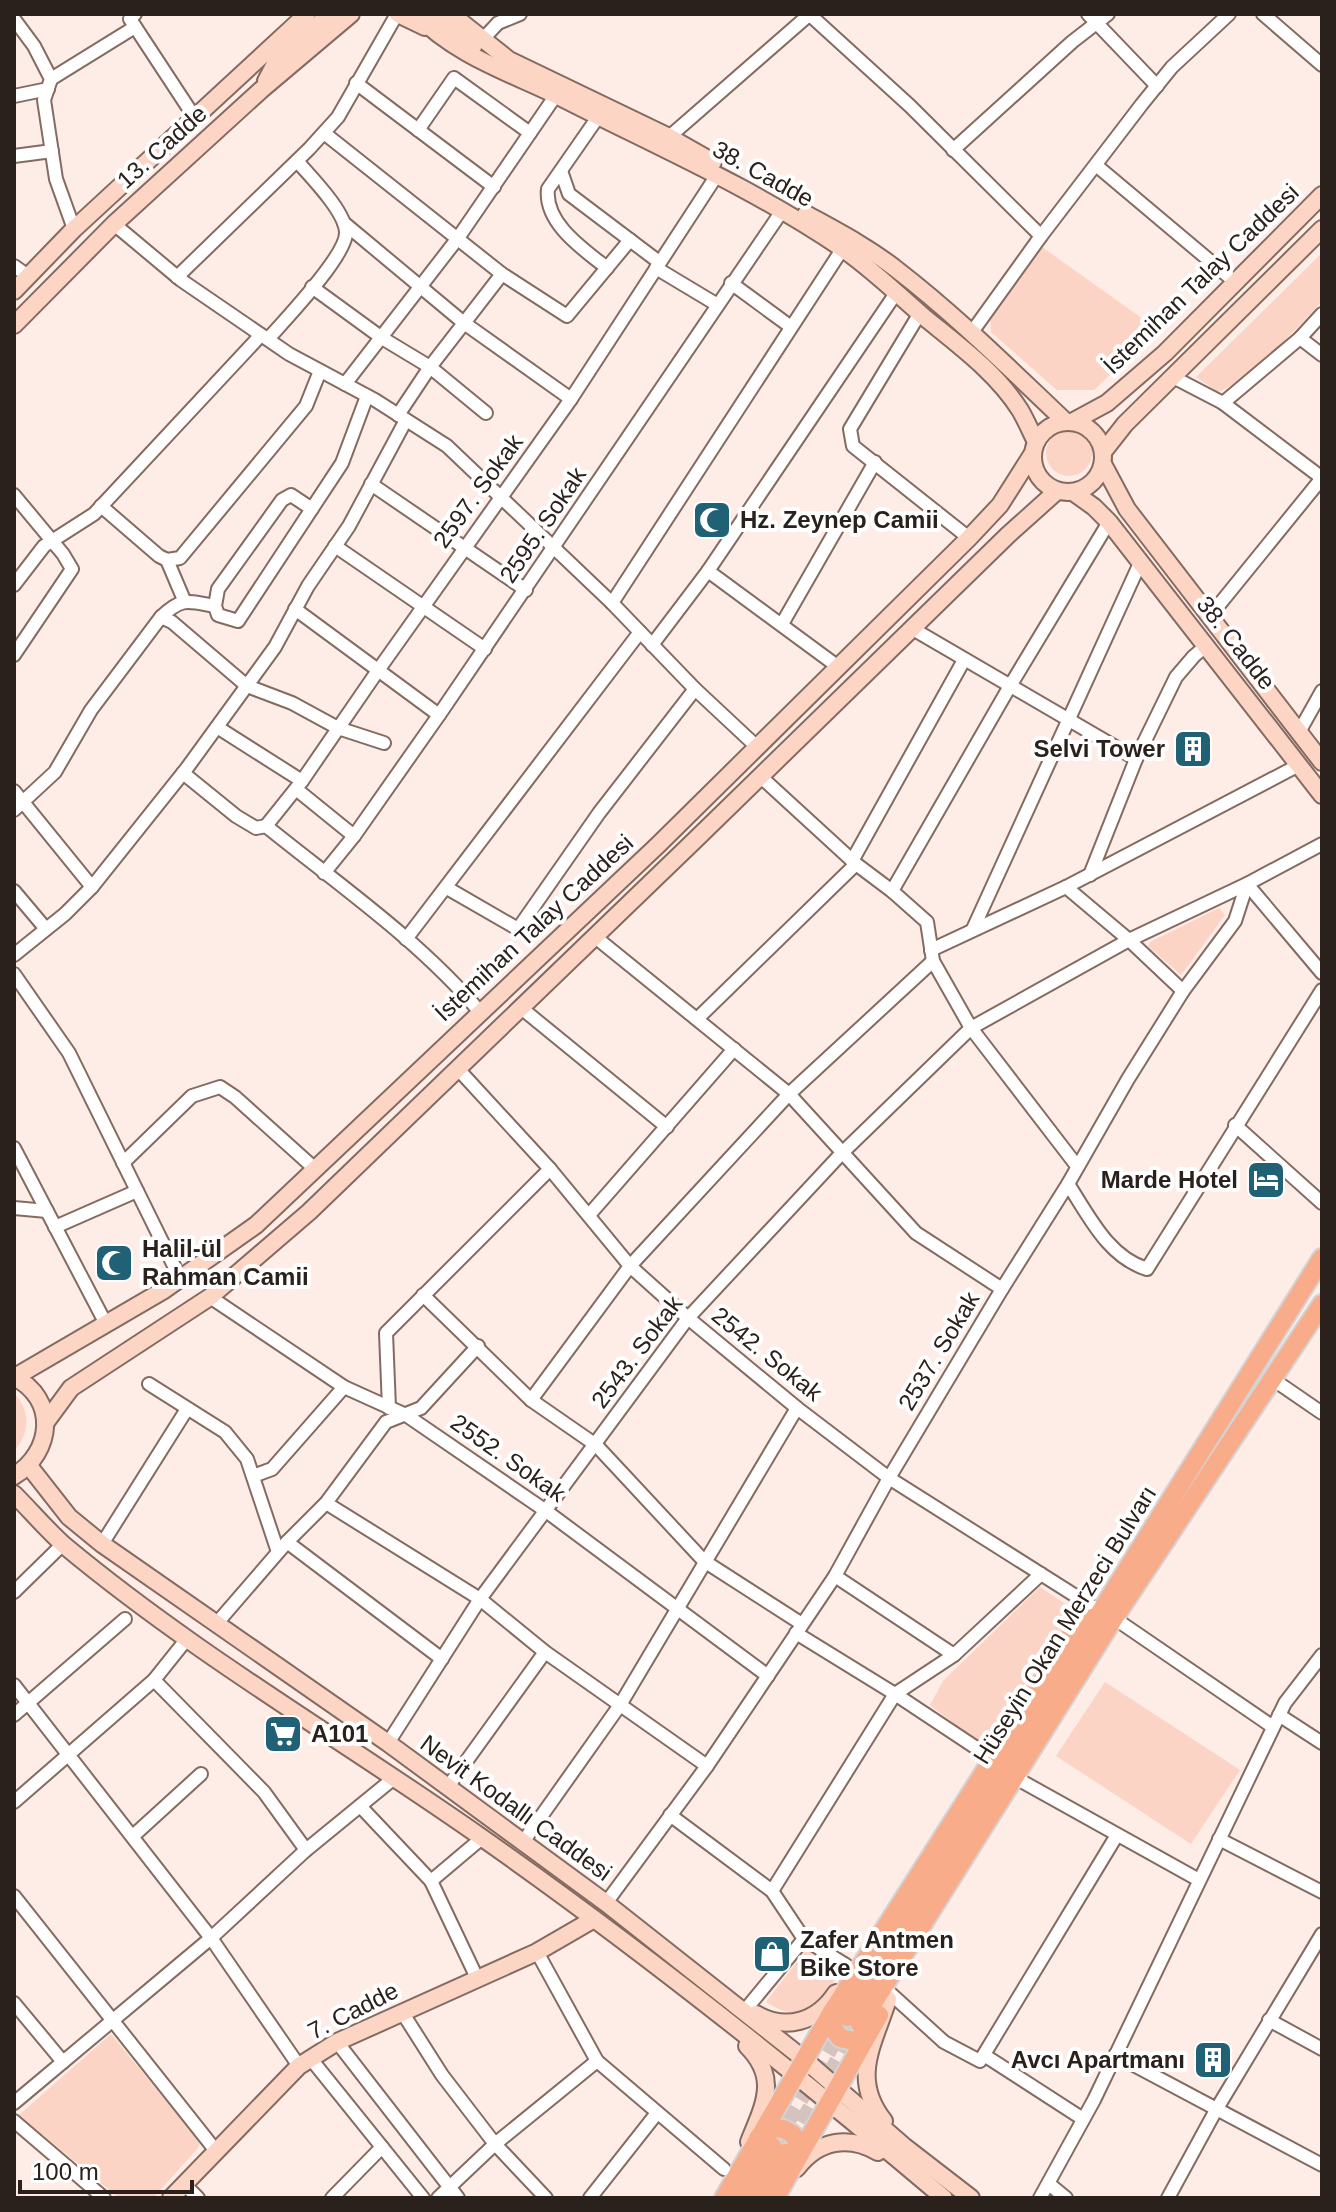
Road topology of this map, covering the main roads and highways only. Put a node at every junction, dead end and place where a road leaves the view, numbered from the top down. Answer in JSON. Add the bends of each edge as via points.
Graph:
{"nodes":[{"id":1,"x":1322,"y":1258,"type":"edge"},
{"id":2,"x":1322,"y":1304,"type":"edge"},
{"id":3,"x":1108,"y":1615,"type":"junction"},
{"id":4,"x":851,"y":2022,"type":"junction"},
{"id":5,"x":778,"y":2148,"type":"junction"},
{"id":6,"x":724,"y":2198,"type":"edge"},
{"id":7,"x":742,"y":2198,"type":"edge"},
{"id":8,"x":759,"y":2198,"type":"edge"},
{"id":9,"x":775,"y":2198,"type":"edge"}],
"edges":[{"from":1,"to":3,"type":"main road","name":"Hüseyin Okan Merzeci Bulvarı"},
{"from":2,"to":3,"type":"main road","name":"Hüseyin Okan Merzeci Bulvarı"},
{"from":3,"to":4,"type":"main road","name":"Hüseyin Okan Merzeci Bulvarı"},
{"from":3,"to":4,"type":"main road","via":[[1108,1647],[890,1997]]},
{"from":3,"to":4,"type":"main road","via":[[1072,1634],[855,1964]]},
{"from":4,"to":5,"type":"main road","via":[[832,2095]]},
{"from":4,"to":5,"type":"main road","via":[[805,2060]]},
{"from":5,"to":6,"type":"main road","via":[[730,2172]]},
{"from":5,"to":7,"type":"main road"},
{"from":5,"to":8,"type":"main road"},
{"from":5,"to":9,"type":"main road"}]}
